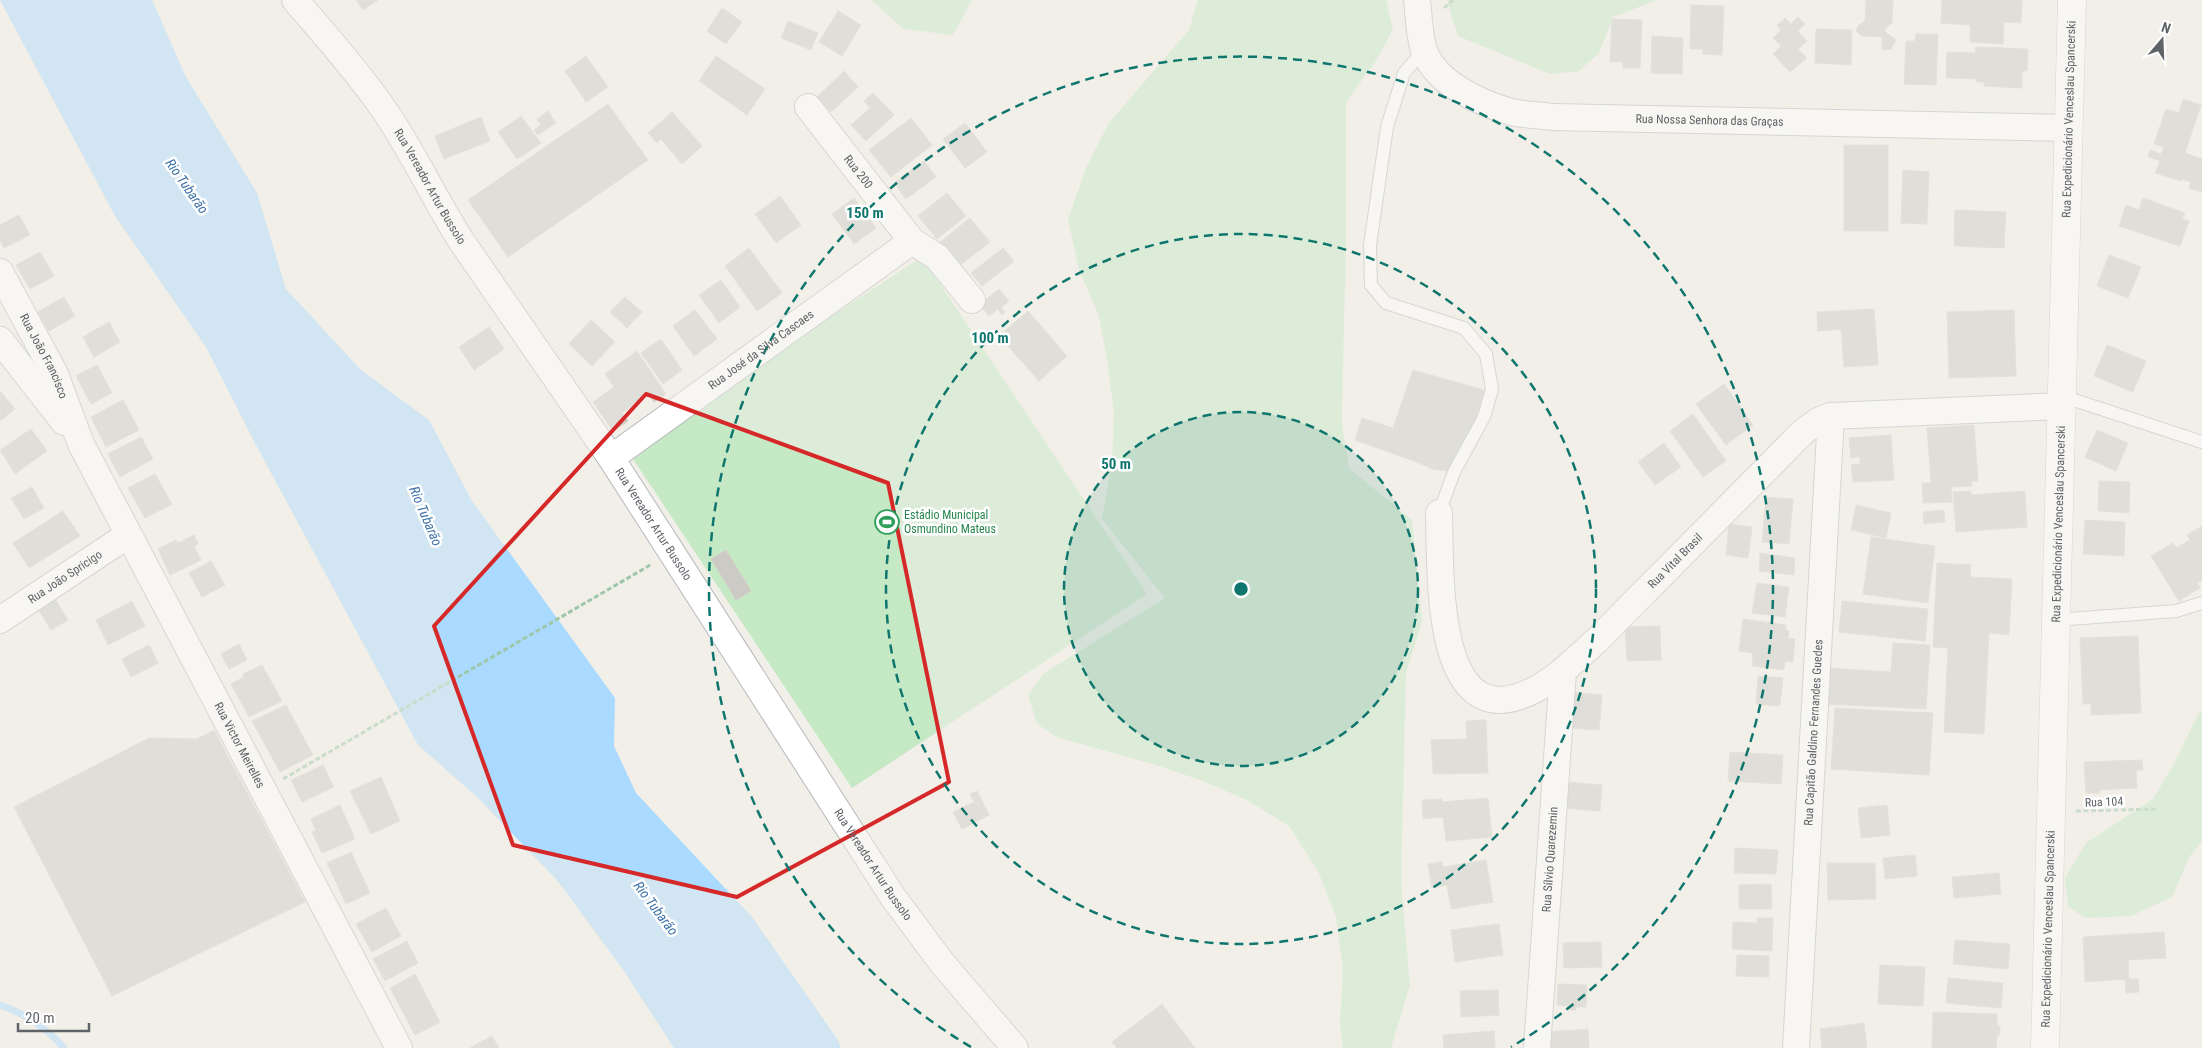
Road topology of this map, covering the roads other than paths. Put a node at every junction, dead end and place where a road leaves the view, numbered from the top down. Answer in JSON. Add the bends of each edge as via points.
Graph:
{"nodes":[{"id":1,"x":295,"y":0,"type":"edge"},
{"id":2,"x":1417,"y":0,"type":"edge"},
{"id":3,"x":2072,"y":0,"type":"edge"},
{"id":4,"x":1424,"y":50,"type":"junction"},
{"id":5,"x":808,"y":107,"type":"dead end"},
{"id":6,"x":2069,"y":128,"type":"junction"},
{"id":7,"x":912,"y":241,"type":"junction"},
{"id":8,"x":0,"y":272,"type":"edge"},
{"id":9,"x":972,"y":300,"type":"dead end"},
{"id":10,"x":0,"y":340,"type":"edge"},
{"id":11,"x":2062,"y":401,"type":"junction"},
{"id":12,"x":1831,"y":416,"type":"junction"},
{"id":13,"x":2202,"y":442,"type":"edge"},
{"id":14,"x":81,"y":444,"type":"junction"},
{"id":15,"x":611,"y":458,"type":"junction"},
{"id":16,"x":1440,"y":513,"type":"joint"},
{"id":17,"x":128,"y":535,"type":"junction"},
{"id":18,"x":2202,"y":603,"type":"edge"},
{"id":19,"x":0,"y":620,"type":"edge"},
{"id":20,"x":2056,"y":620,"type":"junction"},
{"id":21,"x":1563,"y":671,"type":"junction"},
{"id":22,"x":399,"y":1048,"type":"edge"},
{"id":23,"x":1016,"y":1048,"type":"edge"},
{"id":24,"x":1537,"y":1048,"type":"edge"},
{"id":25,"x":1796,"y":1048,"type":"edge"},
{"id":26,"x":2045,"y":1048,"type":"edge"}],
"edges":[{"from":1,"to":15,"type":"street","name":"Rua Vereador Artur Bussolo","via":[[380,104],[462,242]]},
{"from":2,"to":4,"type":"street","name":"Rua Nossa Senhora das Graças"},
{"from":3,"to":6,"type":"street","name":"Rua Expedicionário Venceslau Spancerski"},
{"from":4,"to":6,"type":"street","name":"Rua Nossa Senhora das Graças","via":[[1440,74],[1486,104],[1513,112],[1553,117]]},
{"from":4,"to":16,"type":"lane","via":[[1404,73],[1387,127],[1370,245],[1372,285],[1386,303],[1464,328],[1486,354],[1492,389],[1484,416],[1454,472]]},
{"from":5,"to":7,"type":"street","name":"Rua 200"},
{"from":6,"to":11,"type":"street","name":"Rua Expedicionário Venceslau Spancerski"},
{"from":7,"to":9,"type":"street","name":"Rua 200","via":[[937,257]]},
{"from":7,"to":15,"type":"street","name":"Rua José da Silva Cascaes"},
{"from":8,"to":14,"type":"street","name":"Rua João Francisco","via":[[54,374]]},
{"from":10,"to":14,"type":"street"},
{"from":11,"to":12,"type":"street","name":"Rua Vital Brasil"},
{"from":11,"to":13,"type":"lane"},
{"from":11,"to":20,"type":"street","name":"Rua Expedicionário Venceslau Spancerski"},
{"from":12,"to":21,"type":"street","name":"Rua Vital Brasil","via":[[1803,432],[1627,611]]},
{"from":12,"to":25,"type":"street","name":"Rua Capitão Galdino Fernandes Guedes"},
{"from":14,"to":17,"type":"street","name":"Rua Victor Meirelles"},
{"from":15,"to":23,"type":"street","name":"Rua Vereador Artur Bussolo","via":[[893,897],[942,963]]},
{"from":16,"to":21,"type":"street","name":"Rua Vital Brasil","via":[[1444,613],[1450,646],[1466,686],[1479,696],[1495,700],[1514,698],[1538,688]]},
{"from":17,"to":19,"type":"street","name":"Rua João Spricigo"},
{"from":17,"to":22,"type":"street","name":"Rua Victor Meirelles"},
{"from":18,"to":20,"type":"lane","via":[[2176,611]]},
{"from":20,"to":26,"type":"street","name":"Rua Expedicionário Venceslau Spancerski"},
{"from":21,"to":24,"type":"street","name":"Rua Sílvio Quarezemin"}]}
